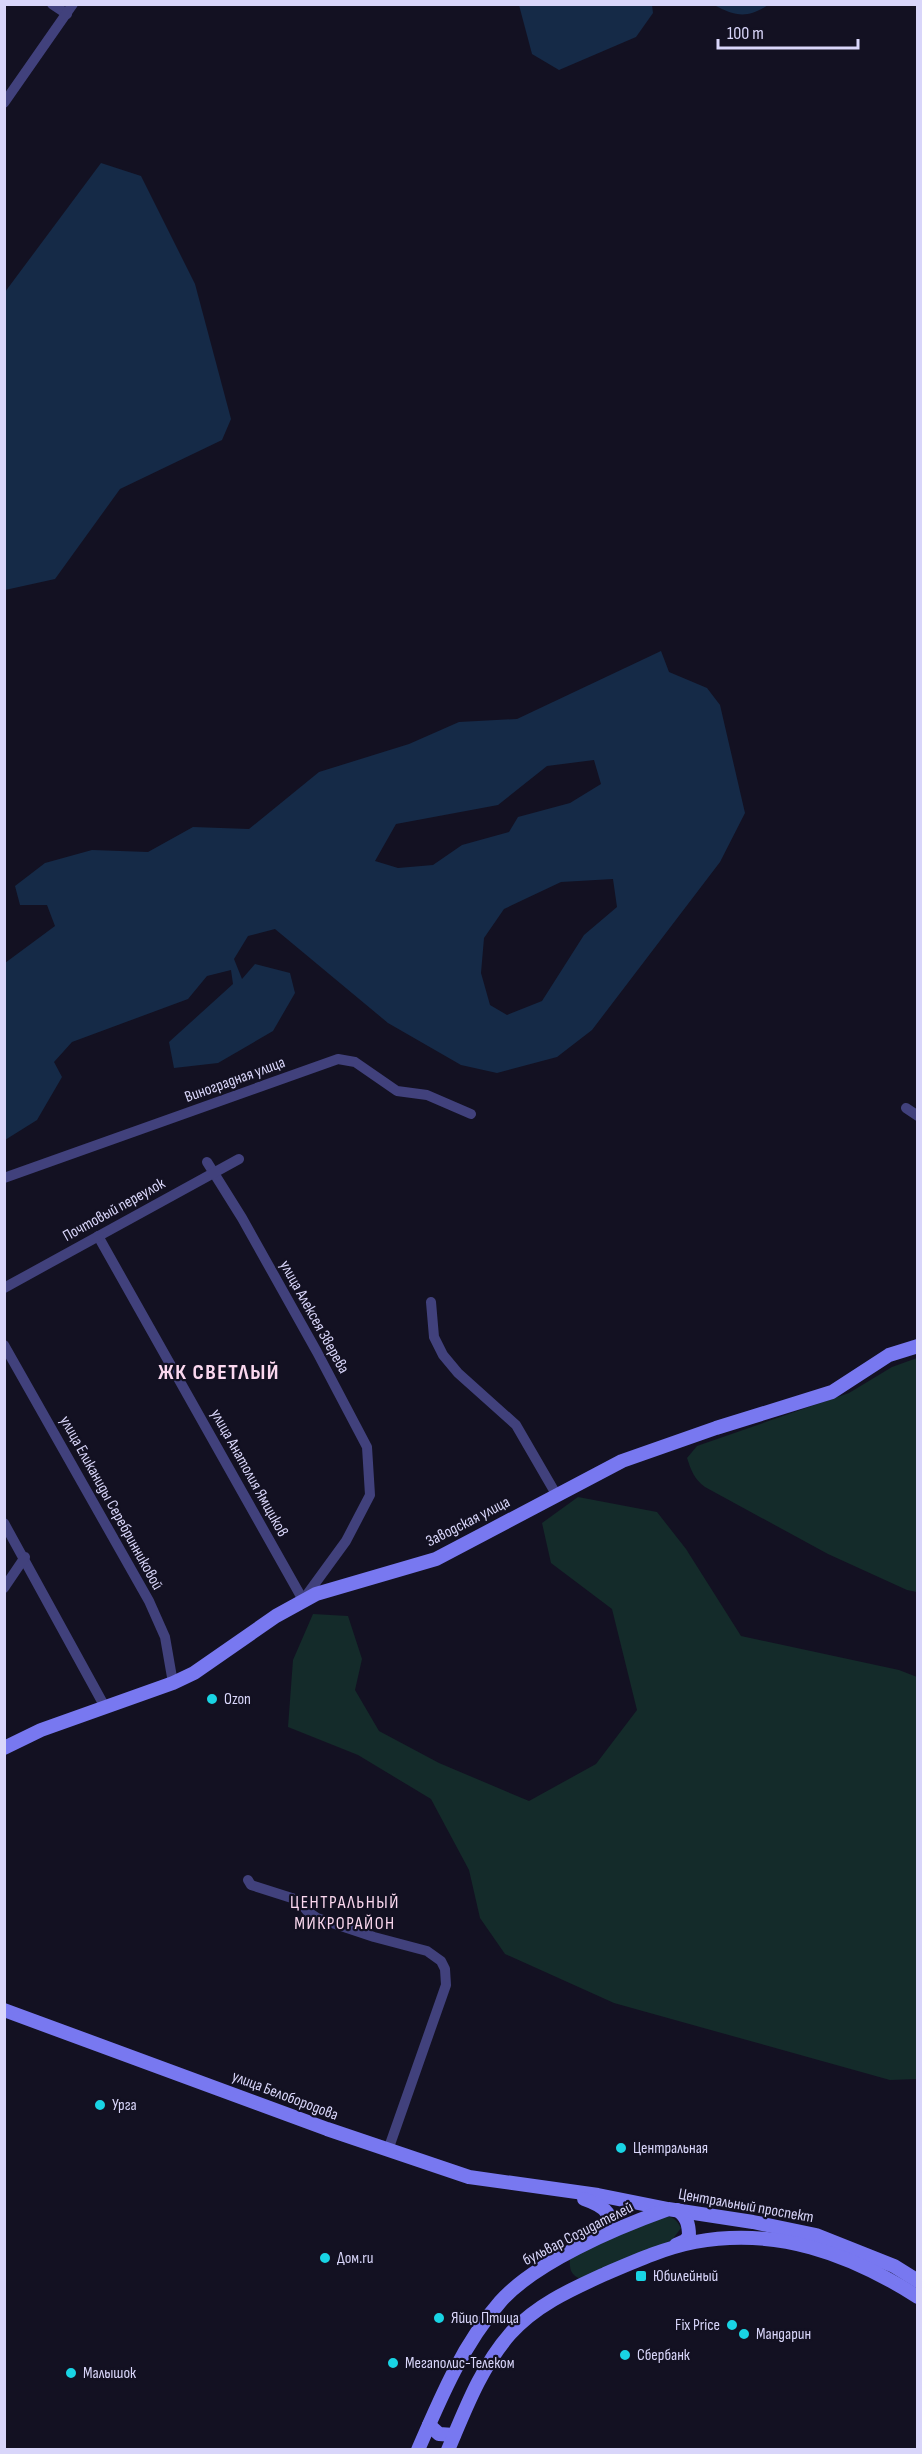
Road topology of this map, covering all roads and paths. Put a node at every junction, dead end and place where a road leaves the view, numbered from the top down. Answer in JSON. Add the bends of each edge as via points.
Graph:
{"nodes":[{"id":1,"x":52,"y":4,"type":"edge"},
{"id":2,"x":70,"y":9,"type":"edge"},
{"id":3,"x":4,"y":103,"type":"edge"},
{"id":4,"x":906,"y":1108,"type":"dead end"},
{"id":5,"x":471,"y":1114,"type":"dead end"},
{"id":6,"x":918,"y":1116,"type":"edge"},
{"id":7,"x":239,"y":1159,"type":"dead end"},
{"id":8,"x":207,"y":1162,"type":"dead end"},
{"id":9,"x":213,"y":1173,"type":"junction"},
{"id":10,"x":4,"y":1178,"type":"edge"},
{"id":11,"x":98,"y":1236,"type":"junction"},
{"id":12,"x":4,"y":1288,"type":"edge"},
{"id":13,"x":431,"y":1302,"type":"dead end"},
{"id":14,"x":4,"y":1345,"type":"edge"},
{"id":15,"x":918,"y":1346,"type":"edge"},
{"id":16,"x":556,"y":1494,"type":"junction"},
{"id":17,"x":4,"y":1523,"type":"edge"},
{"id":18,"x":25,"y":1557,"type":"junction"},
{"id":19,"x":4,"y":1588,"type":"edge"},
{"id":20,"x":303,"y":1600,"type":"junction"},
{"id":21,"x":173,"y":1683,"type":"junction"},
{"id":22,"x":105,"y":1707,"type":"junction"},
{"id":23,"x":4,"y":1748,"type":"edge"},
{"id":24,"x":248,"y":1880,"type":"dead end"},
{"id":25,"x":4,"y":2010,"type":"edge"},
{"id":26,"x":388,"y":2150,"type":"junction"},
{"id":27,"x":559,"y":2190,"type":"junction"},
{"id":28,"x":615,"y":2198,"type":"joint"},
{"id":29,"x":672,"y":2210,"type":"junction"},
{"id":30,"x":576,"y":2250,"type":"junction"},
{"id":31,"x":663,"y":2251,"type":"junction"},
{"id":32,"x":918,"y":2281,"type":"edge"},
{"id":33,"x":918,"y":2297,"type":"edge"},
{"id":34,"x":429,"y":2425,"type":"junction"},
{"id":35,"x":454,"y":2435,"type":"junction"},
{"id":36,"x":418,"y":2450,"type":"edge"},
{"id":37,"x":448,"y":2450,"type":"edge"}],
"edges":[{"from":1,"to":2,"type":"street"},
{"from":2,"to":3,"type":"street"},
{"from":4,"to":6,"type":"street"},
{"from":5,"to":10,"type":"street","name":"Виноградная улица","via":[[427,1095],[397,1091],[355,1062],[338,1059]]},
{"from":7,"to":9,"type":"street","name":"Почтовый переулок"},
{"from":8,"to":9,"type":"street","name":"улица Алексея Зверева"},
{"from":9,"to":11,"type":"street","name":"Почтовый переулок"},
{"from":9,"to":20,"type":"street","name":"улица Алексея Зверева","via":[[364,1440],[369,1463],[370,1495],[346,1541]]},
{"from":11,"to":12,"type":"street","name":"Почтовый переулок"},
{"from":11,"to":20,"type":"street","name":"улица Анатолия Ямщиков"},
{"from":13,"to":16,"type":"street","via":[[434,1338],[443,1355],[516,1425]]},
{"from":14,"to":21,"type":"street","name":"улица Еликаниды Серебринниковой","via":[[149,1601],[165,1637]]},
{"from":15,"to":16,"type":"main road","name":"Заводская улица","via":[[889,1355],[832,1392],[648,1451]]},
{"from":16,"to":20,"type":"main road","name":"Заводская улица","via":[[436,1558]]},
{"from":17,"to":18,"type":"street"},
{"from":18,"to":19,"type":"street"},
{"from":18,"to":22,"type":"street"},
{"from":20,"to":21,"type":"main road","name":"Заводская улица","via":[[209,1665]]},
{"from":21,"to":22,"type":"main road","name":"Заводская улица"},
{"from":22,"to":23,"type":"main road","name":"Заводская улица"},
{"from":24,"to":26,"type":"street","via":[[251,1885],[298,1900],[313,1916],[427,1951],[441,1961],[446,1985]]},
{"from":25,"to":26,"type":"main road","name":"улица Белобородова"},
{"from":26,"to":27,"type":"main road","name":"улица Белобородова","via":[[469,2177]]},
{"from":27,"to":28,"type":"main road","name":"улица Белобородова"},
{"from":27,"to":30,"type":"main road","name":"улица Белобородова","via":[[601,2206],[610,2219],[607,2229]]},
{"from":28,"to":29,"type":"main road","name":"Центральный проспект"},
{"from":29,"to":30,"type":"main road","name":"бульвар Созидателей","via":[[632,2222]]},
{"from":29,"to":31,"type":"main road","via":[[683,2214],[689,2236]]},
{"from":29,"to":32,"type":"main road","name":"Центральный проспект","via":[[816,2235],[894,2266]]},
{"from":30,"to":34,"type":"main road","name":"бульвар Созидателей","via":[[518,2284],[485,2320]]},
{"from":31,"to":33,"type":"main road","name":"Центральный проспект","via":[[719,2238],[747,2236],[781,2241],[848,2259]]},
{"from":31,"to":35,"type":"main road","via":[[578,2286],[526,2317],[489,2362]]},
{"from":34,"to":35,"type":"main road","via":[[439,2434]]},
{"from":34,"to":36,"type":"main road","name":"бульвар Созидателей"},
{"from":35,"to":37,"type":"main road"}]}
